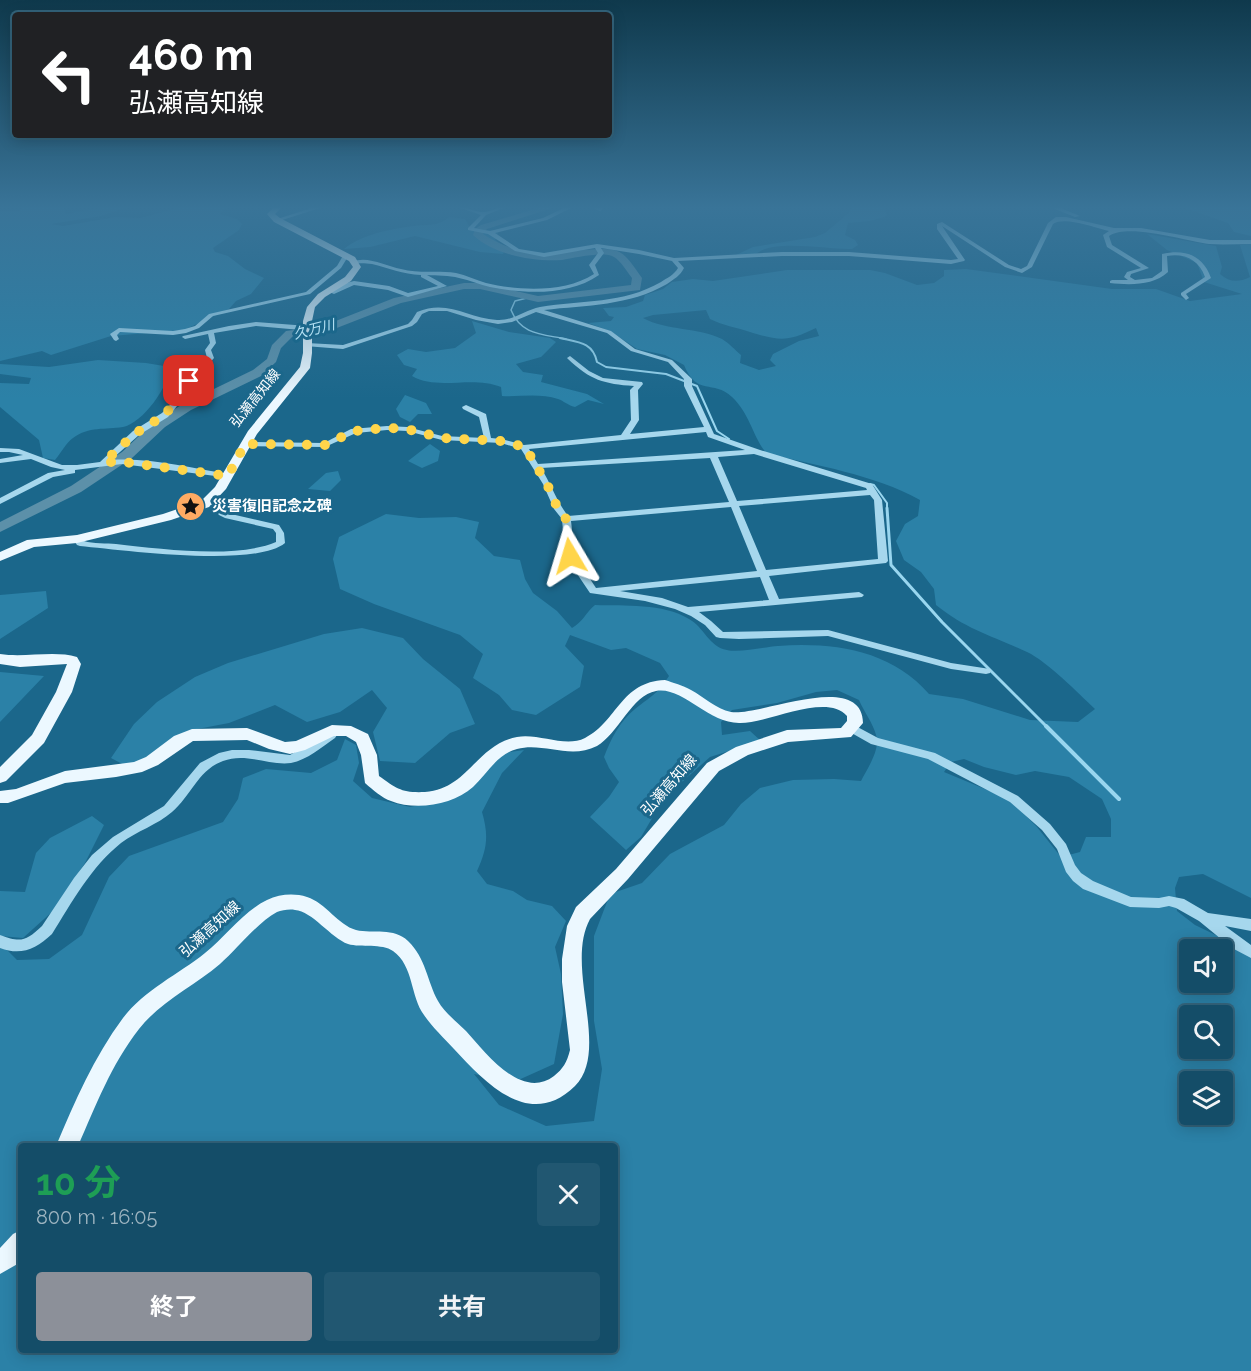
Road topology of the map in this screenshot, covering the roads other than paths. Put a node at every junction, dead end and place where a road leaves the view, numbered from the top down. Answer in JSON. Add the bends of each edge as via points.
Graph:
{"nodes":[{"id":1,"x":334,"y":271,"type":"edge"},
{"id":2,"x":355,"y":271,"type":"edge"},
{"id":3,"x":401,"y":271,"type":"edge"},
{"id":4,"x":595,"y":271,"type":"edge"},
{"id":5,"x":680,"y":271,"type":"edge"},
{"id":6,"x":1136,"y":271,"type":"edge"},
{"id":7,"x":1165,"y":271,"type":"edge"},
{"id":8,"x":1205,"y":271,"type":"edge"},
{"id":9,"x":429,"y":273,"type":"junction"},
{"id":10,"x":1132,"y":281,"type":"junction"},
{"id":11,"x":1112,"y":282,"type":"dead end"},
{"id":12,"x":330,"y":291,"type":"junction"},
{"id":13,"x":1186,"y":298,"type":"dead end"},
{"id":14,"x":536,"y":310,"type":"junction"},
{"id":15,"x":211,"y":332,"type":"junction"},
{"id":16,"x":173,"y":333,"type":"junction"},
{"id":17,"x":308,"y":334,"type":"junction"},
{"id":18,"x":116,"y":339,"type":"dead end"},
{"id":19,"x":570,"y":358,"type":"dead end"},
{"id":20,"x":466,"y":407,"type":"dead end"},
{"id":21,"x":709,"y":429,"type":"junction"},
{"id":22,"x":624,"y":437,"type":"junction"},
{"id":23,"x":488,"y":440,"type":"junction"},
{"id":24,"x":245,"y":444,"type":"junction"},
{"id":25,"x":525,"y":447,"type":"junction"},
{"id":26,"x":0,"y":450,"type":"edge"},
{"id":27,"x":757,"y":452,"type":"junction"},
{"id":28,"x":34,"y":455,"type":"junction"},
{"id":29,"x":713,"y":455,"type":"junction"},
{"id":30,"x":0,"y":462,"type":"edge"},
{"id":31,"x":109,"y":462,"type":"junction"},
{"id":32,"x":537,"y":466,"type":"junction"},
{"id":33,"x":77,"y":468,"type":"junction"},
{"id":34,"x":228,"y":476,"type":"junction"},
{"id":35,"x":874,"y":492,"type":"junction"},
{"id":36,"x":211,"y":500,"type":"junction"},
{"id":37,"x":0,"y":501,"type":"edge"},
{"id":38,"x":735,"y":504,"type":"junction"},
{"id":39,"x":566,"y":519,"type":"junction"},
{"id":40,"x":77,"y":539,"type":"junction"},
{"id":41,"x":0,"y":557,"type":"edge"},
{"id":42,"x":763,"y":574,"type":"junction"},
{"id":43,"x":593,"y":591,"type":"junction"},
{"id":44,"x":859,"y":595,"type":"dead end"},
{"id":45,"x":775,"y":602,"type":"junction"},
{"id":46,"x":687,"y":610,"type":"junction"},
{"id":47,"x":0,"y":659,"type":"edge"},
{"id":48,"x":986,"y":671,"type":"dead end"},
{"id":49,"x":852,"y":728,"type":"junction"},
{"id":50,"x":338,"y":730,"type":"junction"},
{"id":51,"x":0,"y":777,"type":"edge"},
{"id":52,"x":0,"y":797,"type":"edge"},
{"id":53,"x":1204,"y":917,"type":"junction"},
{"id":54,"x":1251,"y":925,"type":"edge"},
{"id":55,"x":0,"y":941,"type":"edge"},
{"id":56,"x":1251,"y":952,"type":"edge"},
{"id":57,"x":68,"y":1143,"type":"edge"},
{"id":58,"x":18,"y":1246,"type":"edge"},
{"id":59,"x":0,"y":1262,"type":"edge"}],
"edges":[{"from":1,"to":16,"type":"street","via":[[308,292],[211,315],[197,327]]},
{"from":2,"to":12,"type":"main road","name":"弘瀬高知線"},
{"from":3,"to":9,"type":"street"},
{"from":4,"to":9,"type":"street","via":[[591,280],[574,286],[516,289],[474,278]]},
{"from":5,"to":14,"type":"street","via":[[659,287],[619,302]]},
{"from":6,"to":10,"type":"street","via":[[1127,277]]},
{"from":7,"to":10,"type":"street","via":[[1150,280]]},
{"from":8,"to":13,"type":"street","via":[[1208,278],[1183,294]]},
{"from":9,"to":12,"type":"street","via":[[423,276],[444,286],[408,295],[354,283]]},
{"from":10,"to":11,"type":"street"},
{"from":12,"to":17,"type":"main road","name":"弘瀬高知線","via":[[312,306]]},
{"from":14,"to":17,"type":"street","via":[[518,319],[497,322],[448,309],[428,309],[410,325],[335,347]]},
{"from":14,"to":21,"type":"street","via":[[609,332],[633,350],[670,361],[688,383]]},
{"from":15,"to":16,"type":"street","via":[[164,337]]},
{"from":15,"to":17,"type":"street","via":[[257,324]]},
{"from":15,"to":31,"type":"street","via":[[211,358],[165,415],[136,433]]},
{"from":16,"to":18,"type":"street","via":[[119,330],[113,334]]},
{"from":17,"to":24,"type":"main road","name":"弘瀬高知線","via":[[307,363],[301,374]]},
{"from":19,"to":22,"type":"street","via":[[589,376],[639,384],[634,390],[635,420]]},
{"from":20,"to":23,"type":"street","via":[[483,417]]},
{"from":21,"to":22,"type":"street"},
{"from":21,"to":27,"type":"street","via":[[711,435]]},
{"from":22,"to":25,"type":"street"},
{"from":23,"to":24,"type":"street","via":[[442,438],[387,428],[354,431],[325,445]]},
{"from":23,"to":25,"type":"street"},
{"from":24,"to":34,"type":"main road","name":"弘瀬高知線"},
{"from":25,"to":32,"type":"street"},
{"from":26,"to":28,"type":"street"},
{"from":27,"to":29,"type":"street"},
{"from":27,"to":35,"type":"street","via":[[869,486]]},
{"from":28,"to":30,"type":"street"},
{"from":28,"to":33,"type":"street","via":[[62,467]]},
{"from":29,"to":32,"type":"street"},
{"from":29,"to":38,"type":"street"},
{"from":31,"to":33,"type":"street"},
{"from":31,"to":34,"type":"street"},
{"from":32,"to":39,"type":"street"},
{"from":33,"to":37,"type":"street","via":[[51,475]]},
{"from":34,"to":36,"type":"main road","name":"弘瀬高知線"},
{"from":35,"to":38,"type":"street"},
{"from":35,"to":42,"type":"street","via":[[883,561]]},
{"from":36,"to":40,"type":"main road","via":[[196,509]]},
{"from":36,"to":40,"type":"street","via":[[228,516],[276,528],[280,543],[258,550],[176,553],[80,543]]},
{"from":38,"to":39,"type":"street"},
{"from":38,"to":42,"type":"street"},
{"from":39,"to":43,"type":"street","via":[[570,556]]},
{"from":40,"to":41,"type":"main road","via":[[31,543]]},
{"from":42,"to":43,"type":"street"},
{"from":42,"to":45,"type":"street"},
{"from":43,"to":46,"type":"street","via":[[660,601]]},
{"from":44,"to":45,"type":"street"},
{"from":45,"to":46,"type":"street"},
{"from":46,"to":48,"type":"street","via":[[705,618],[720,635],[828,633],[951,666]]},
{"from":47,"to":51,"type":"main road","via":[[66,659],[75,664],[38,739]]},
{"from":49,"to":50,"type":"main road","via":[[855,716],[851,709],[838,703],[820,702],[731,718],[716,714],[673,688],[655,686],[643,691],[590,743],[576,747],[528,742],[507,746],[493,754],[461,789],[446,796],[412,799],[391,796],[371,779],[369,755],[362,738]]},
{"from":49,"to":53,"type":"street","via":[[875,741],[931,756],[1014,799],[1046,826],[1062,847],[1070,868],[1088,885],[1130,902],[1179,903]]},
{"from":49,"to":57,"type":"main road","name":"弘瀬高知線","via":[[845,733],[787,736],[727,758],[703,777],[622,874],[583,912],[576,926],[572,959],[580,1050],[577,1064],[558,1086],[543,1093],[524,1092],[511,1088],[490,1071],[430,1008],[414,962],[400,945],[347,935],[307,905],[283,903],[259,916],[213,960],[132,1022],[100,1070]]},
{"from":50,"to":52,"type":"main road","via":[[284,748],[246,734],[194,735],[143,765],[66,776]]},
{"from":50,"to":55,"type":"street","via":[[298,757],[239,752],[204,765],[168,809],[116,840],[102,853],[36,940],[24,947]]},
{"from":53,"to":54,"type":"street"},
{"from":53,"to":56,"type":"street"},
{"from":58,"to":59,"type":"main road"}]}
